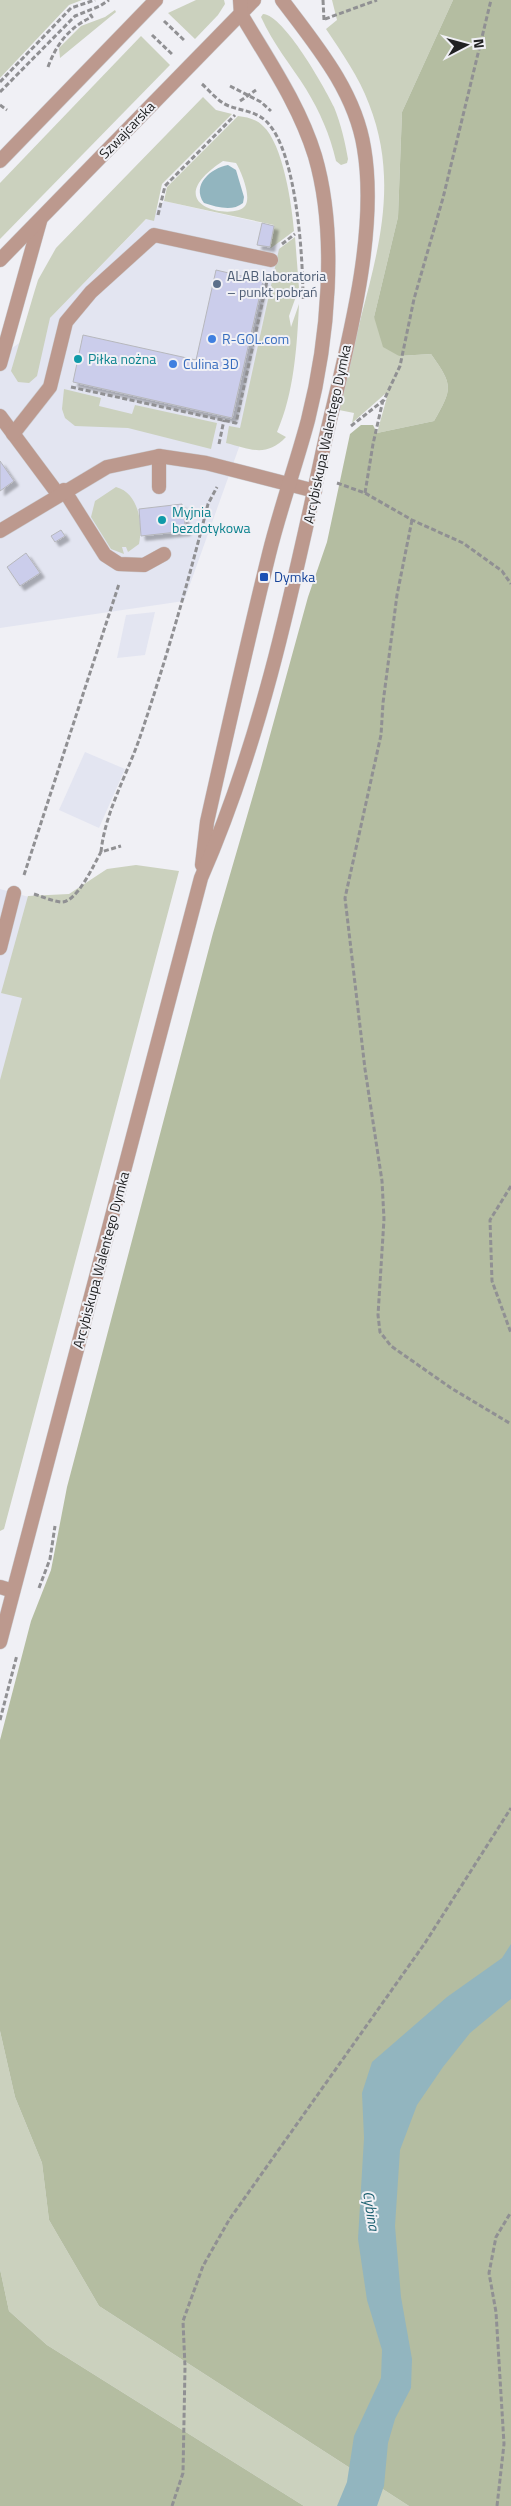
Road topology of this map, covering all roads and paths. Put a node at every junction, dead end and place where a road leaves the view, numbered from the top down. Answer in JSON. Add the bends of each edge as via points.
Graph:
{"nodes":[{"id":1,"x":95,"y":0,"type":"edge"},
{"id":2,"x":109,"y":0,"type":"edge"},
{"id":3,"x":156,"y":0,"type":"edge"},
{"id":4,"x":254,"y":0,"type":"edge"},
{"id":5,"x":282,"y":0,"type":"edge"},
{"id":6,"x":323,"y":0,"type":"edge"},
{"id":7,"x":378,"y":0,"type":"edge"},
{"id":8,"x":491,"y":0,"type":"edge"},
{"id":9,"x":240,"y":7,"type":"edge"},
{"id":10,"x":90,"y":14,"type":"dead end"},
{"id":11,"x":161,"y":18,"type":"dead end"},
{"id":12,"x":148,"y":30,"type":"dead end"},
{"id":13,"x":189,"y":45,"type":"dead end"},
{"id":14,"x":176,"y":58,"type":"dead end"},
{"id":15,"x":48,"y":67,"type":"dead end"},
{"id":16,"x":0,"y":82,"type":"edge"},
{"id":17,"x":230,"y":86,"type":"dead end"},
{"id":18,"x":256,"y":90,"type":"dead end"},
{"id":19,"x":0,"y":92,"type":"edge"},
{"id":20,"x":248,"y":96,"type":"junction"},
{"id":21,"x":240,"y":101,"type":"dead end"},
{"id":22,"x":0,"y":105,"type":"edge"},
{"id":23,"x":7,"y":110,"type":"dead end"},
{"id":24,"x":273,"y":114,"type":"dead end"},
{"id":25,"x":235,"y":115,"type":"dead end"},
{"id":26,"x":0,"y":161,"type":"edge"},
{"id":27,"x":40,"y":220,"type":"junction"},
{"id":28,"x":295,"y":234,"type":"dead end"},
{"id":29,"x":154,"y":235,"type":"junction"},
{"id":30,"x":0,"y":260,"type":"edge"},
{"id":31,"x":271,"y":260,"type":"junction"},
{"id":32,"x":0,"y":364,"type":"edge"},
{"id":33,"x":51,"y":383,"type":"junction"},
{"id":34,"x":384,"y":400,"type":"junction"},
{"id":35,"x":0,"y":416,"type":"edge"},
{"id":36,"x":224,"y":420,"type":"junction"},
{"id":37,"x":344,"y":428,"type":"dead end"},
{"id":38,"x":13,"y":434,"type":"junction"},
{"id":39,"x":228,"y":448,"type":"dead end"},
{"id":40,"x":159,"y":456,"type":"junction"},
{"id":41,"x":334,"y":482,"type":"dead end"},
{"id":42,"x":290,"y":484,"type":"junction"},
{"id":43,"x":217,"y":486,"type":"dead end"},
{"id":44,"x":159,"y":487,"type":"dead end"},
{"id":45,"x":315,"y":491,"type":"junction"},
{"id":46,"x":61,"y":492,"type":"junction"},
{"id":47,"x":365,"y":492,"type":"junction"},
{"id":48,"x":412,"y":520,"type":"junction"},
{"id":49,"x":0,"y":531,"type":"edge"},
{"id":50,"x":164,"y":554,"type":"dead end"},
{"id":51,"x":120,"y":580,"type":"dead end"},
{"id":52,"x":511,"y":584,"type":"edge"},
{"id":53,"x":121,"y":846,"type":"dead end"},
{"id":54,"x":101,"y":852,"type":"junction"},
{"id":55,"x":201,"y":878,"type":"junction"},
{"id":56,"x":17,"y":891,"type":"junction"},
{"id":57,"x":0,"y":948,"type":"edge"},
{"id":58,"x":511,"y":1186,"type":"edge"},
{"id":59,"x":511,"y":1333,"type":"edge"},
{"id":60,"x":511,"y":1424,"type":"edge"},
{"id":61,"x":7,"y":1589,"type":"edge"},
{"id":62,"x":0,"y":1642,"type":"edge"},
{"id":63,"x":511,"y":1808,"type":"edge"},
{"id":64,"x":511,"y":2212,"type":"edge"},
{"id":65,"x":172,"y":2506,"type":"edge"},
{"id":66,"x":498,"y":2506,"type":"edge"}],
"edges":[{"from":1,"to":16,"type":"path","via":[[88,5],[71,8]]},
{"from":2,"to":19,"type":"path","via":[[75,16]]},
{"from":3,"to":26,"type":"street"},
{"from":4,"to":9,"type":"street","name":"Szwajcarska"},
{"from":5,"to":45,"type":"street","name":"Arcybiskupa Walentego Dymka","via":[[329,64],[346,94],[364,147],[368,182],[368,212],[360,277]]},
{"from":6,"to":7,"type":"path","via":[[324,20]]},
{"from":8,"to":34,"type":"path","via":[[443,198],[414,299],[400,366]]},
{"from":9,"to":27,"type":"street","name":"Szwajcarska"},
{"from":9,"to":42,"type":"street","name":"Arcybiskupa Walentego Dymka","via":[[304,124],[315,158],[327,230],[322,346],[308,419]]},
{"from":10,"to":15,"type":"path","via":[[92,17],[79,22],[56,46]]},
{"from":11,"to":13,"type":"path"},
{"from":12,"to":14,"type":"path"},
{"from":17,"to":20,"type":"path"},
{"from":18,"to":20,"type":"path"},
{"from":20,"to":21,"type":"path"},
{"from":20,"to":24,"type":"path","via":[[261,102]]},
{"from":22,"to":23,"type":"path"},
{"from":25,"to":29,"type":"path","via":[[165,186]]},
{"from":27,"to":30,"type":"street","name":"Szwajcarska"},
{"from":27,"to":32,"type":"street"},
{"from":28,"to":31,"type":"path","via":[[275,248]]},
{"from":29,"to":31,"type":"street"},
{"from":29,"to":33,"type":"street","via":[[92,292],[66,322]]},
{"from":31,"to":36,"type":"path","via":[[236,423]]},
{"from":33,"to":36,"type":"path"},
{"from":33,"to":38,"type":"street"},
{"from":34,"to":37,"type":"path","via":[[352,426]]},
{"from":34,"to":47,"type":"path"},
{"from":35,"to":38,"type":"street"},
{"from":36,"to":39,"type":"path","via":[[218,445]]},
{"from":38,"to":46,"type":"street"},
{"from":40,"to":42,"type":"street","via":[[206,463]]},
{"from":40,"to":44,"type":"street"},
{"from":40,"to":46,"type":"street","via":[[107,467]]},
{"from":41,"to":47,"type":"path"},
{"from":42,"to":45,"type":"street"},
{"from":42,"to":55,"type":"street","name":"Arcybiskupa Walentego Dymka","via":[[270,552],[209,813]]},
{"from":43,"to":54,"type":"path","via":[[208,504],[162,672],[137,747],[103,831]]},
{"from":45,"to":55,"type":"street","name":"Arcybiskupa Walentego Dymka","via":[[258,716],[224,824]]},
{"from":46,"to":49,"type":"street"},
{"from":46,"to":50,"type":"street","via":[[105,555],[119,564],[144,565]]},
{"from":47,"to":48,"type":"path"},
{"from":48,"to":52,"type":"path","via":[[463,543],[502,571]]},
{"from":48,"to":60,"type":"path","via":[[397,594],[381,735],[345,898],[382,1181],[384,1219],[378,1314],[380,1332],[391,1346],[451,1388]]},
{"from":51,"to":56,"type":"path"},
{"from":53,"to":54,"type":"path"},
{"from":54,"to":56,"type":"path","via":[[80,890],[69,899],[62,902]]},
{"from":55,"to":61,"type":"street","name":"Arcybiskupa Walentego Dymka"},
{"from":56,"to":57,"type":"street"},
{"from":58,"to":59,"type":"path","via":[[490,1220],[492,1281]]},
{"from":61,"to":62,"type":"street","name":"Arcybiskupa Walentego Dymka"},
{"from":63,"to":65,"type":"path","via":[[425,1943],[229,2220],[203,2266],[183,2321],[183,2473]]},
{"from":64,"to":66,"type":"path","via":[[496,2236],[489,2273],[496,2312],[504,2444]]}]}
